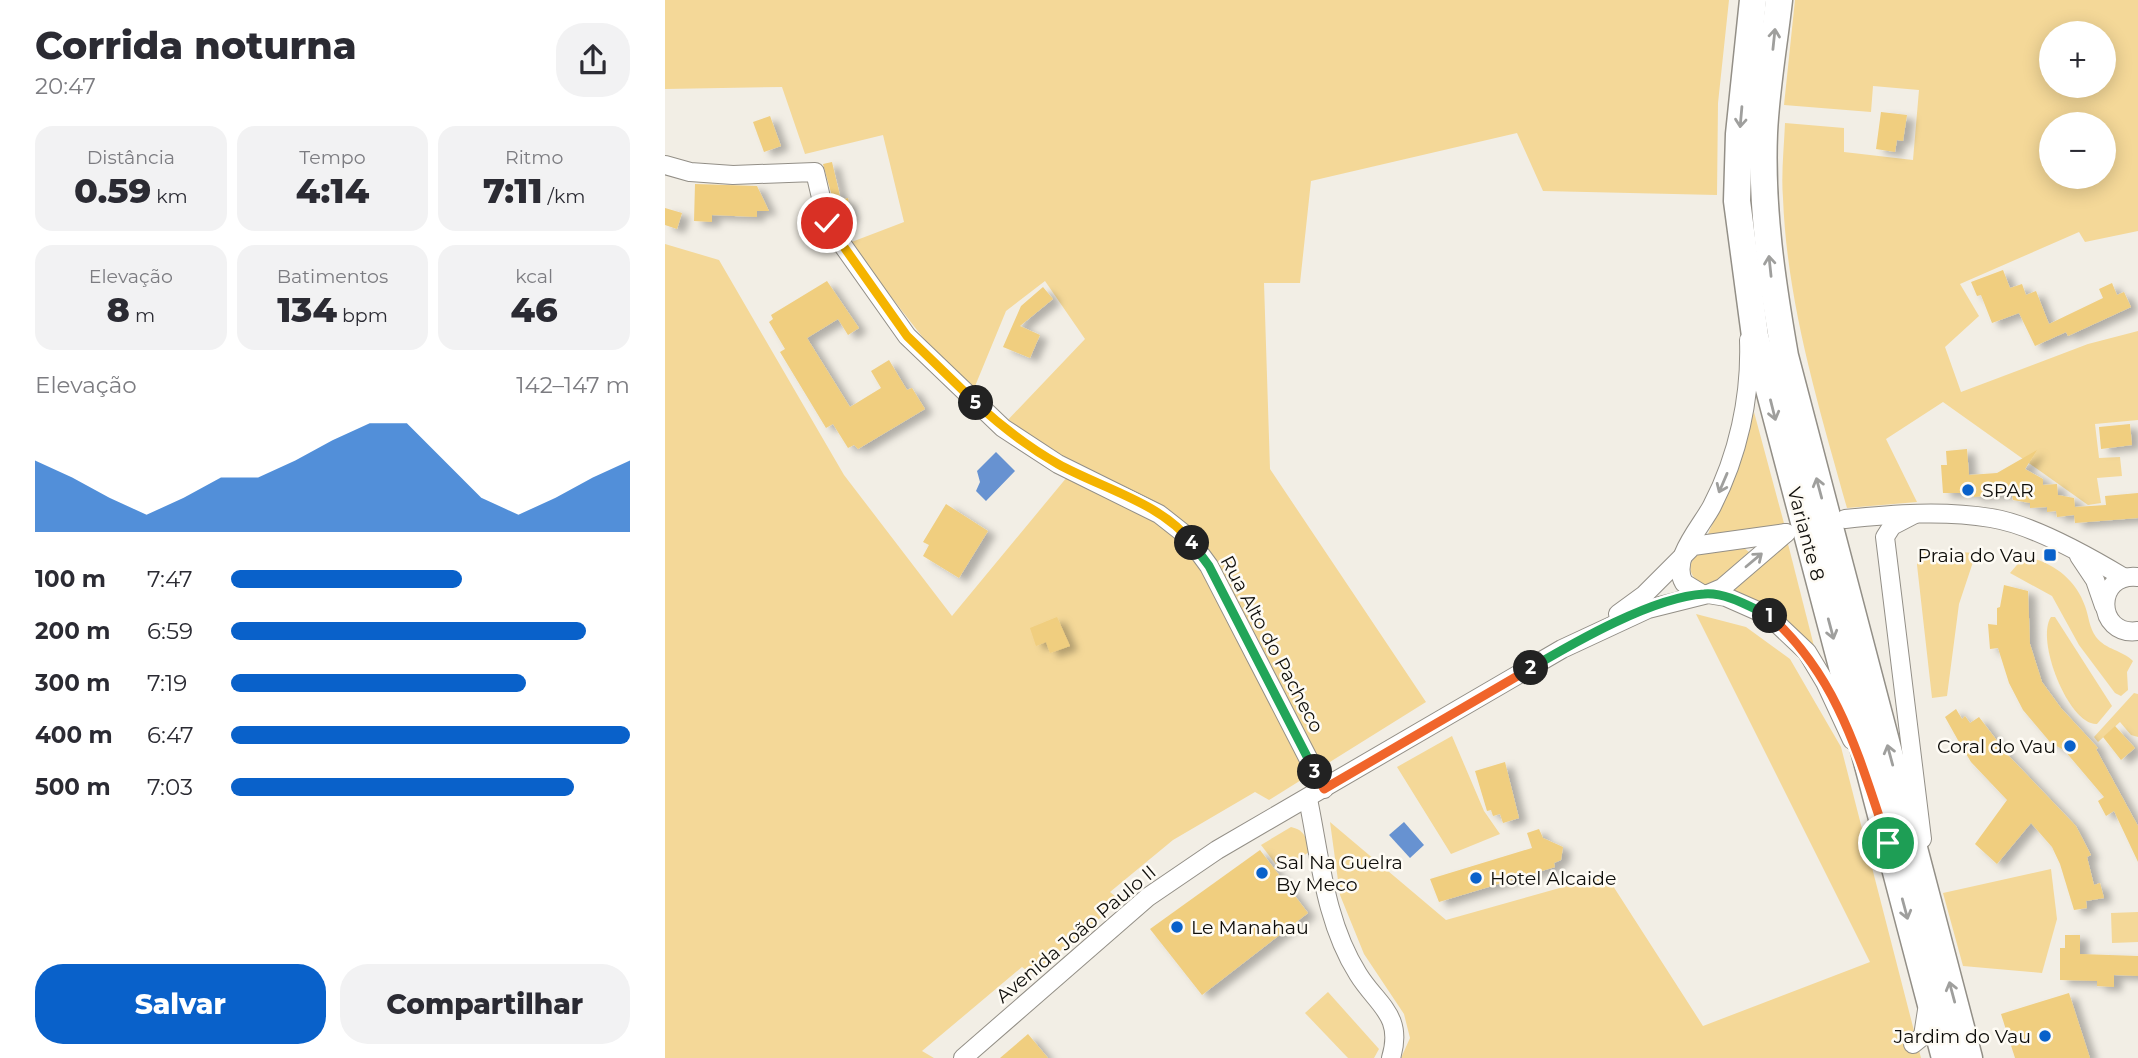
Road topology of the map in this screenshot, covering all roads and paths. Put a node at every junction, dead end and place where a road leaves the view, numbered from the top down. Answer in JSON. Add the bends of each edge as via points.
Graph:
{"nodes":[{"id":1,"x":1753,"y":0,"type":"edge"},
{"id":2,"x":1779,"y":0,"type":"edge"},
{"id":3,"x":665,"y":165,"type":"edge"},
{"id":4,"x":1744,"y":271,"type":"junction"},
{"id":5,"x":1915,"y":514,"type":"junction"},
{"id":6,"x":1685,"y":553,"type":"junction"},
{"id":7,"x":1885,"y":553,"type":"junction"},
{"id":8,"x":2077,"y":554,"type":"junction"},
{"id":9,"x":2130,"y":577,"type":"edge"},
{"id":10,"x":1705,"y":594,"type":"junction"},
{"id":11,"x":2104,"y":606,"type":"junction"},
{"id":12,"x":2135,"y":635,"type":"edge"},
{"id":13,"x":1583,"y":638,"type":"junction"},
{"id":14,"x":1324,"y":789,"type":"junction"},
{"id":15,"x":1308,"y":799,"type":"junction"},
{"id":16,"x":1888,"y":843,"type":"junction"},
{"id":17,"x":1932,"y":916,"type":"junction"},
{"id":18,"x":963,"y":1058,"type":"edge"},
{"id":19,"x":1391,"y":1058,"type":"edge"},
{"id":20,"x":1943,"y":1058,"type":"edge"},
{"id":21,"x":1969,"y":1058,"type":"edge"}],
"edges":[{"from":1,"to":4,"type":"main road","name":"Variante 8","one_way":true,"via":[[1739,134],[1737,201]]},
{"from":17,"to":2,"type":"main road","name":"Variante 8","one_way":true,"via":[[1785,356],[1772,285],[1764,132]]},
{"from":3,"to":14,"type":"street","name":"Rua Alto do Pacheco","via":[[733,175],[815,172],[827,223],[907,336],[951,380],[1003,428],[1058,464],[1159,514],[1187,536],[1209,566]]},
{"from":4,"to":6,"type":"street","one_way":true,"via":[[1749,343],[1741,426],[1725,481]]},
{"from":4,"to":16,"type":"main road","name":"Variante 8","one_way":true,"via":[[1755,336]]},
{"from":5,"to":7,"type":"street","via":[[1892,526],[1885,537]]},
{"from":5,"to":7,"type":"street","via":[[1845,519],[1872,527]]},
{"from":5,"to":8,"type":"street","via":[[1993,518],[2034,530]]},
{"from":6,"to":10,"type":"street","via":[[1682,578],[1688,587]]},
{"from":10,"to":6,"type":"street","one_way":true,"via":[[1722,587],[1786,533],[1699,543]]},
{"from":6,"to":13,"type":"street","via":[[1644,596]]},
{"from":7,"to":17,"type":"street"},
{"from":8,"to":9,"type":"street"},
{"from":8,"to":11,"type":"street","via":[[2095,580]]},
{"from":9,"to":11,"type":"street","via":[[2110,586]]},
{"from":10,"to":13,"type":"street","via":[[1648,609]]},
{"from":10,"to":16,"type":"street","via":[[1726,597],[1769,616],[1807,652],[1855,746]]},
{"from":11,"to":12,"type":"street","via":[[2114,626]]},
{"from":13,"to":14,"type":"street","name":"Avenida João Paulo II"},
{"from":14,"to":15,"type":"street","name":"Avenida João Paulo II"},
{"from":15,"to":18,"type":"street","name":"Avenida João Paulo II","via":[[1217,850],[1148,897]]},
{"from":15,"to":19,"type":"street","via":[[1326,894],[1340,938],[1358,975],[1394,1023]]},
{"from":16,"to":20,"type":"main road","name":"Variante 8","one_way":true},
{"from":21,"to":17,"type":"main road","name":"Variante 8","one_way":true}]}
